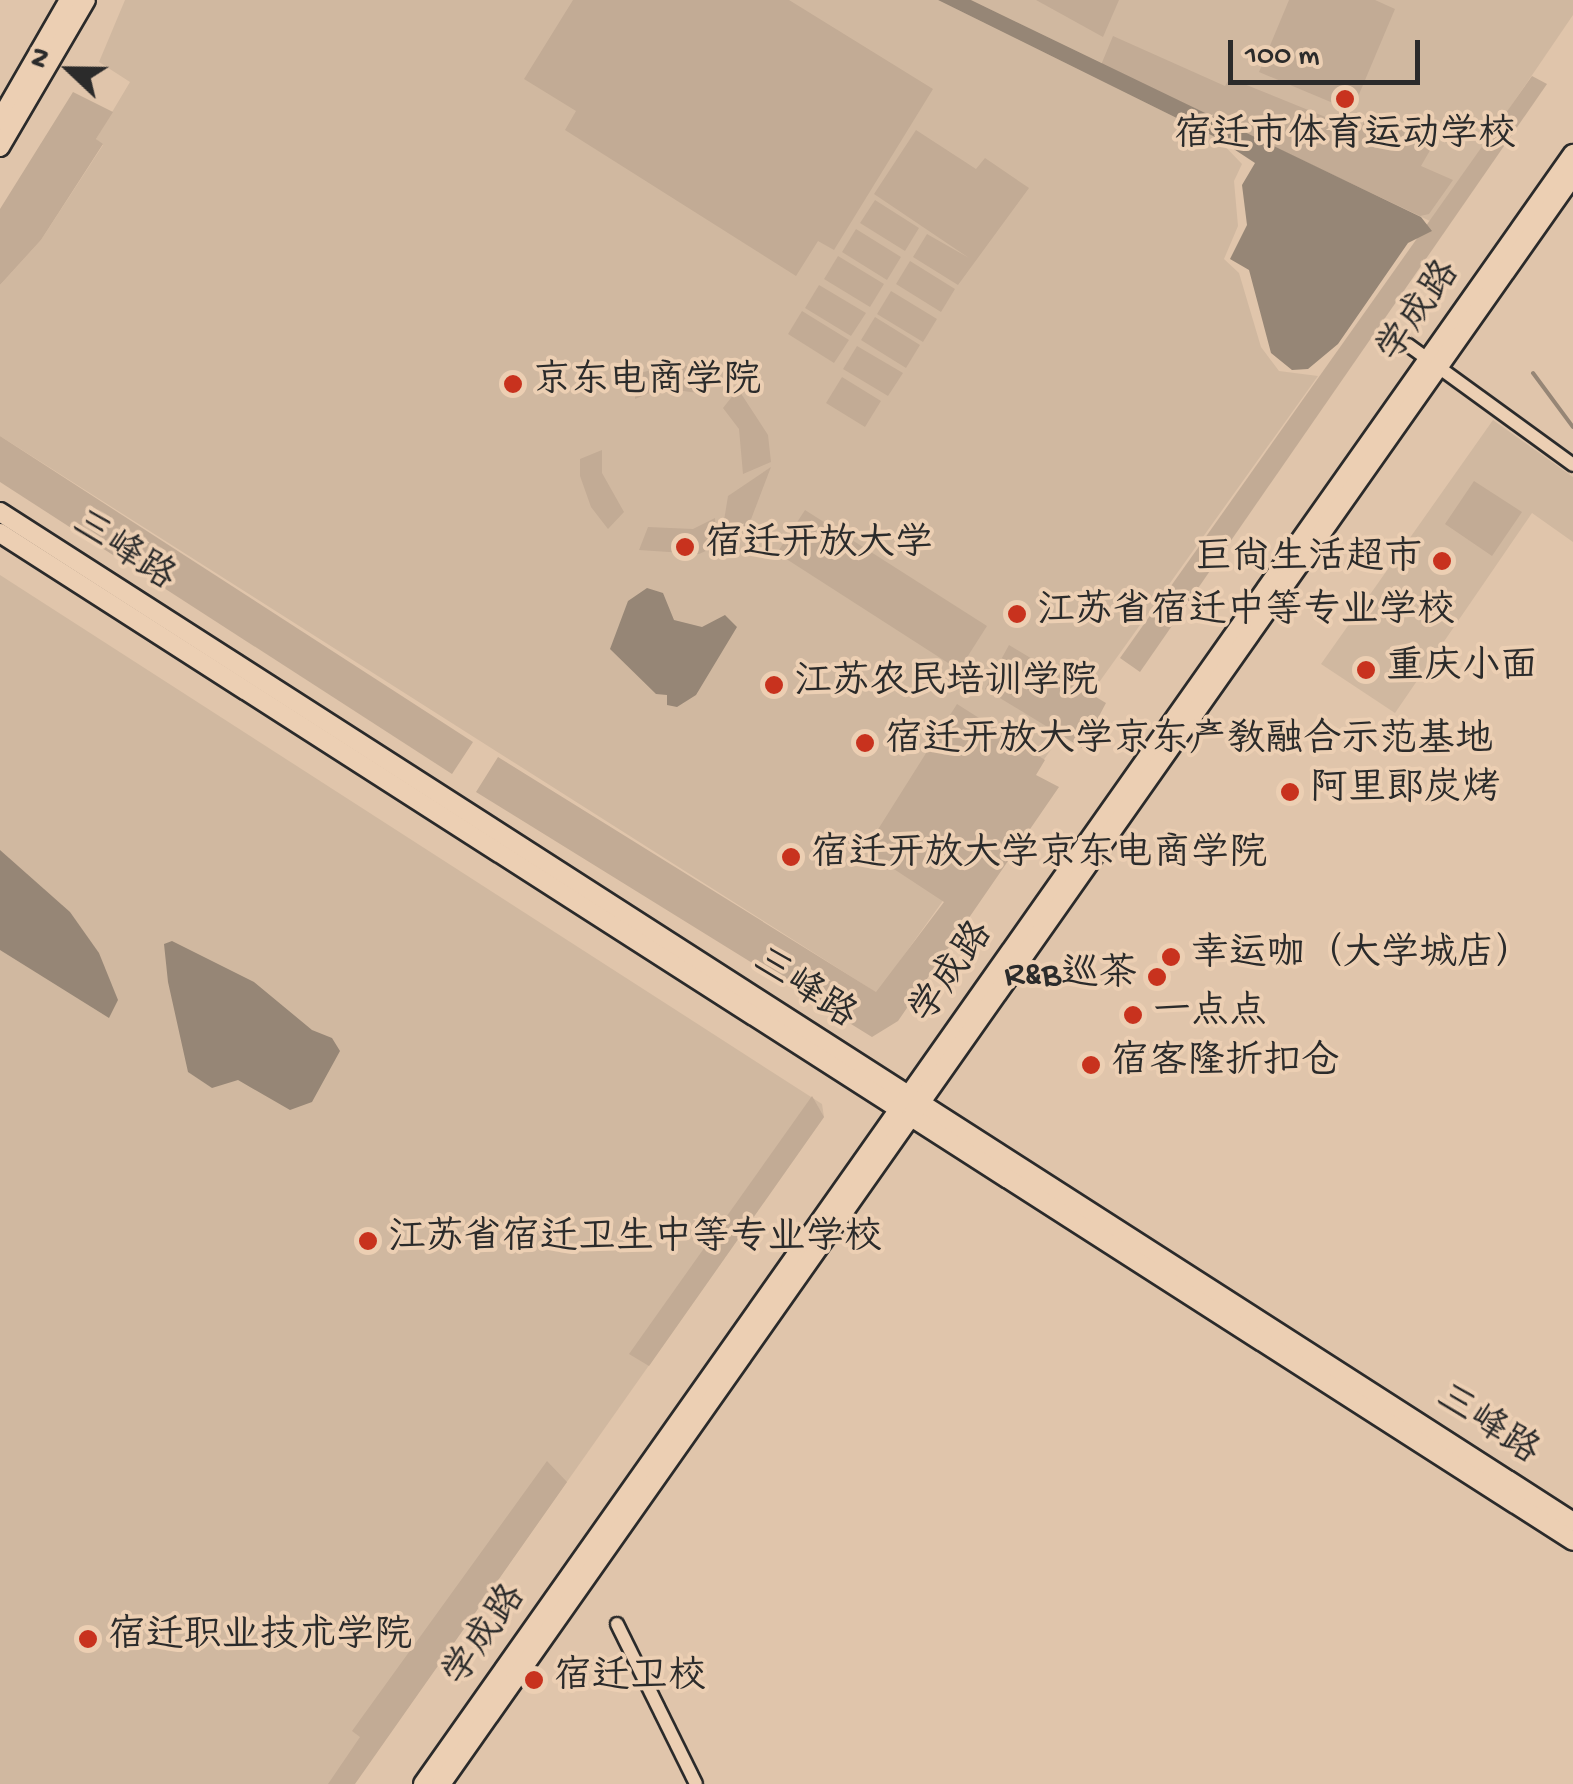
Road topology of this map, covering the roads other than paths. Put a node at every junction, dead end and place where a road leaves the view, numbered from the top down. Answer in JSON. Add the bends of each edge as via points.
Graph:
{"nodes":[{"id":1,"x":68,"y":0,"type":"edge"},
{"id":2,"x":86,"y":0,"type":"edge"},
{"id":3,"x":0,"y":120,"type":"edge"},
{"id":4,"x":0,"y":147,"type":"edge"},
{"id":5,"x":1573,"y":154,"type":"edge"},
{"id":6,"x":1573,"y":176,"type":"edge"},
{"id":7,"x":1408,"y":345,"type":"dead end"},
{"id":8,"x":1433,"y":364,"type":"junction"},
{"id":9,"x":1573,"y":465,"type":"edge"},
{"id":10,"x":0,"y":512,"type":"edge"},
{"id":11,"x":0,"y":533,"type":"edge"},
{"id":12,"x":909,"y":1106,"type":"junction"},
{"id":13,"x":1573,"y":1522,"type":"edge"},
{"id":14,"x":1573,"y":1541,"type":"edge"},
{"id":15,"x":617,"y":1624,"type":"dead end"},
{"id":16,"x":423,"y":1784,"type":"edge"},
{"id":17,"x":441,"y":1784,"type":"edge"},
{"id":18,"x":696,"y":1784,"type":"edge"}],
"edges":[{"from":1,"to":3,"type":"main road"},
{"from":2,"to":4,"type":"main road"},
{"from":5,"to":8,"type":"main road","name":"学成路"},
{"from":6,"to":8,"type":"main road","name":"学成路"},
{"from":7,"to":8,"type":"street"},
{"from":8,"to":9,"type":"street"},
{"from":8,"to":12,"type":"main road","name":"学成路"},
{"from":10,"to":12,"type":"main road","name":"三峰路"},
{"from":11,"to":12,"type":"main road","name":"三峰路"},
{"from":12,"to":13,"type":"main road","name":"三峰路"},
{"from":12,"to":14,"type":"main road","name":"三峰路"},
{"from":12,"to":16,"type":"main road","name":"学成路"},
{"from":12,"to":17,"type":"main road","name":"学成路"},
{"from":15,"to":18,"type":"street"}]}
